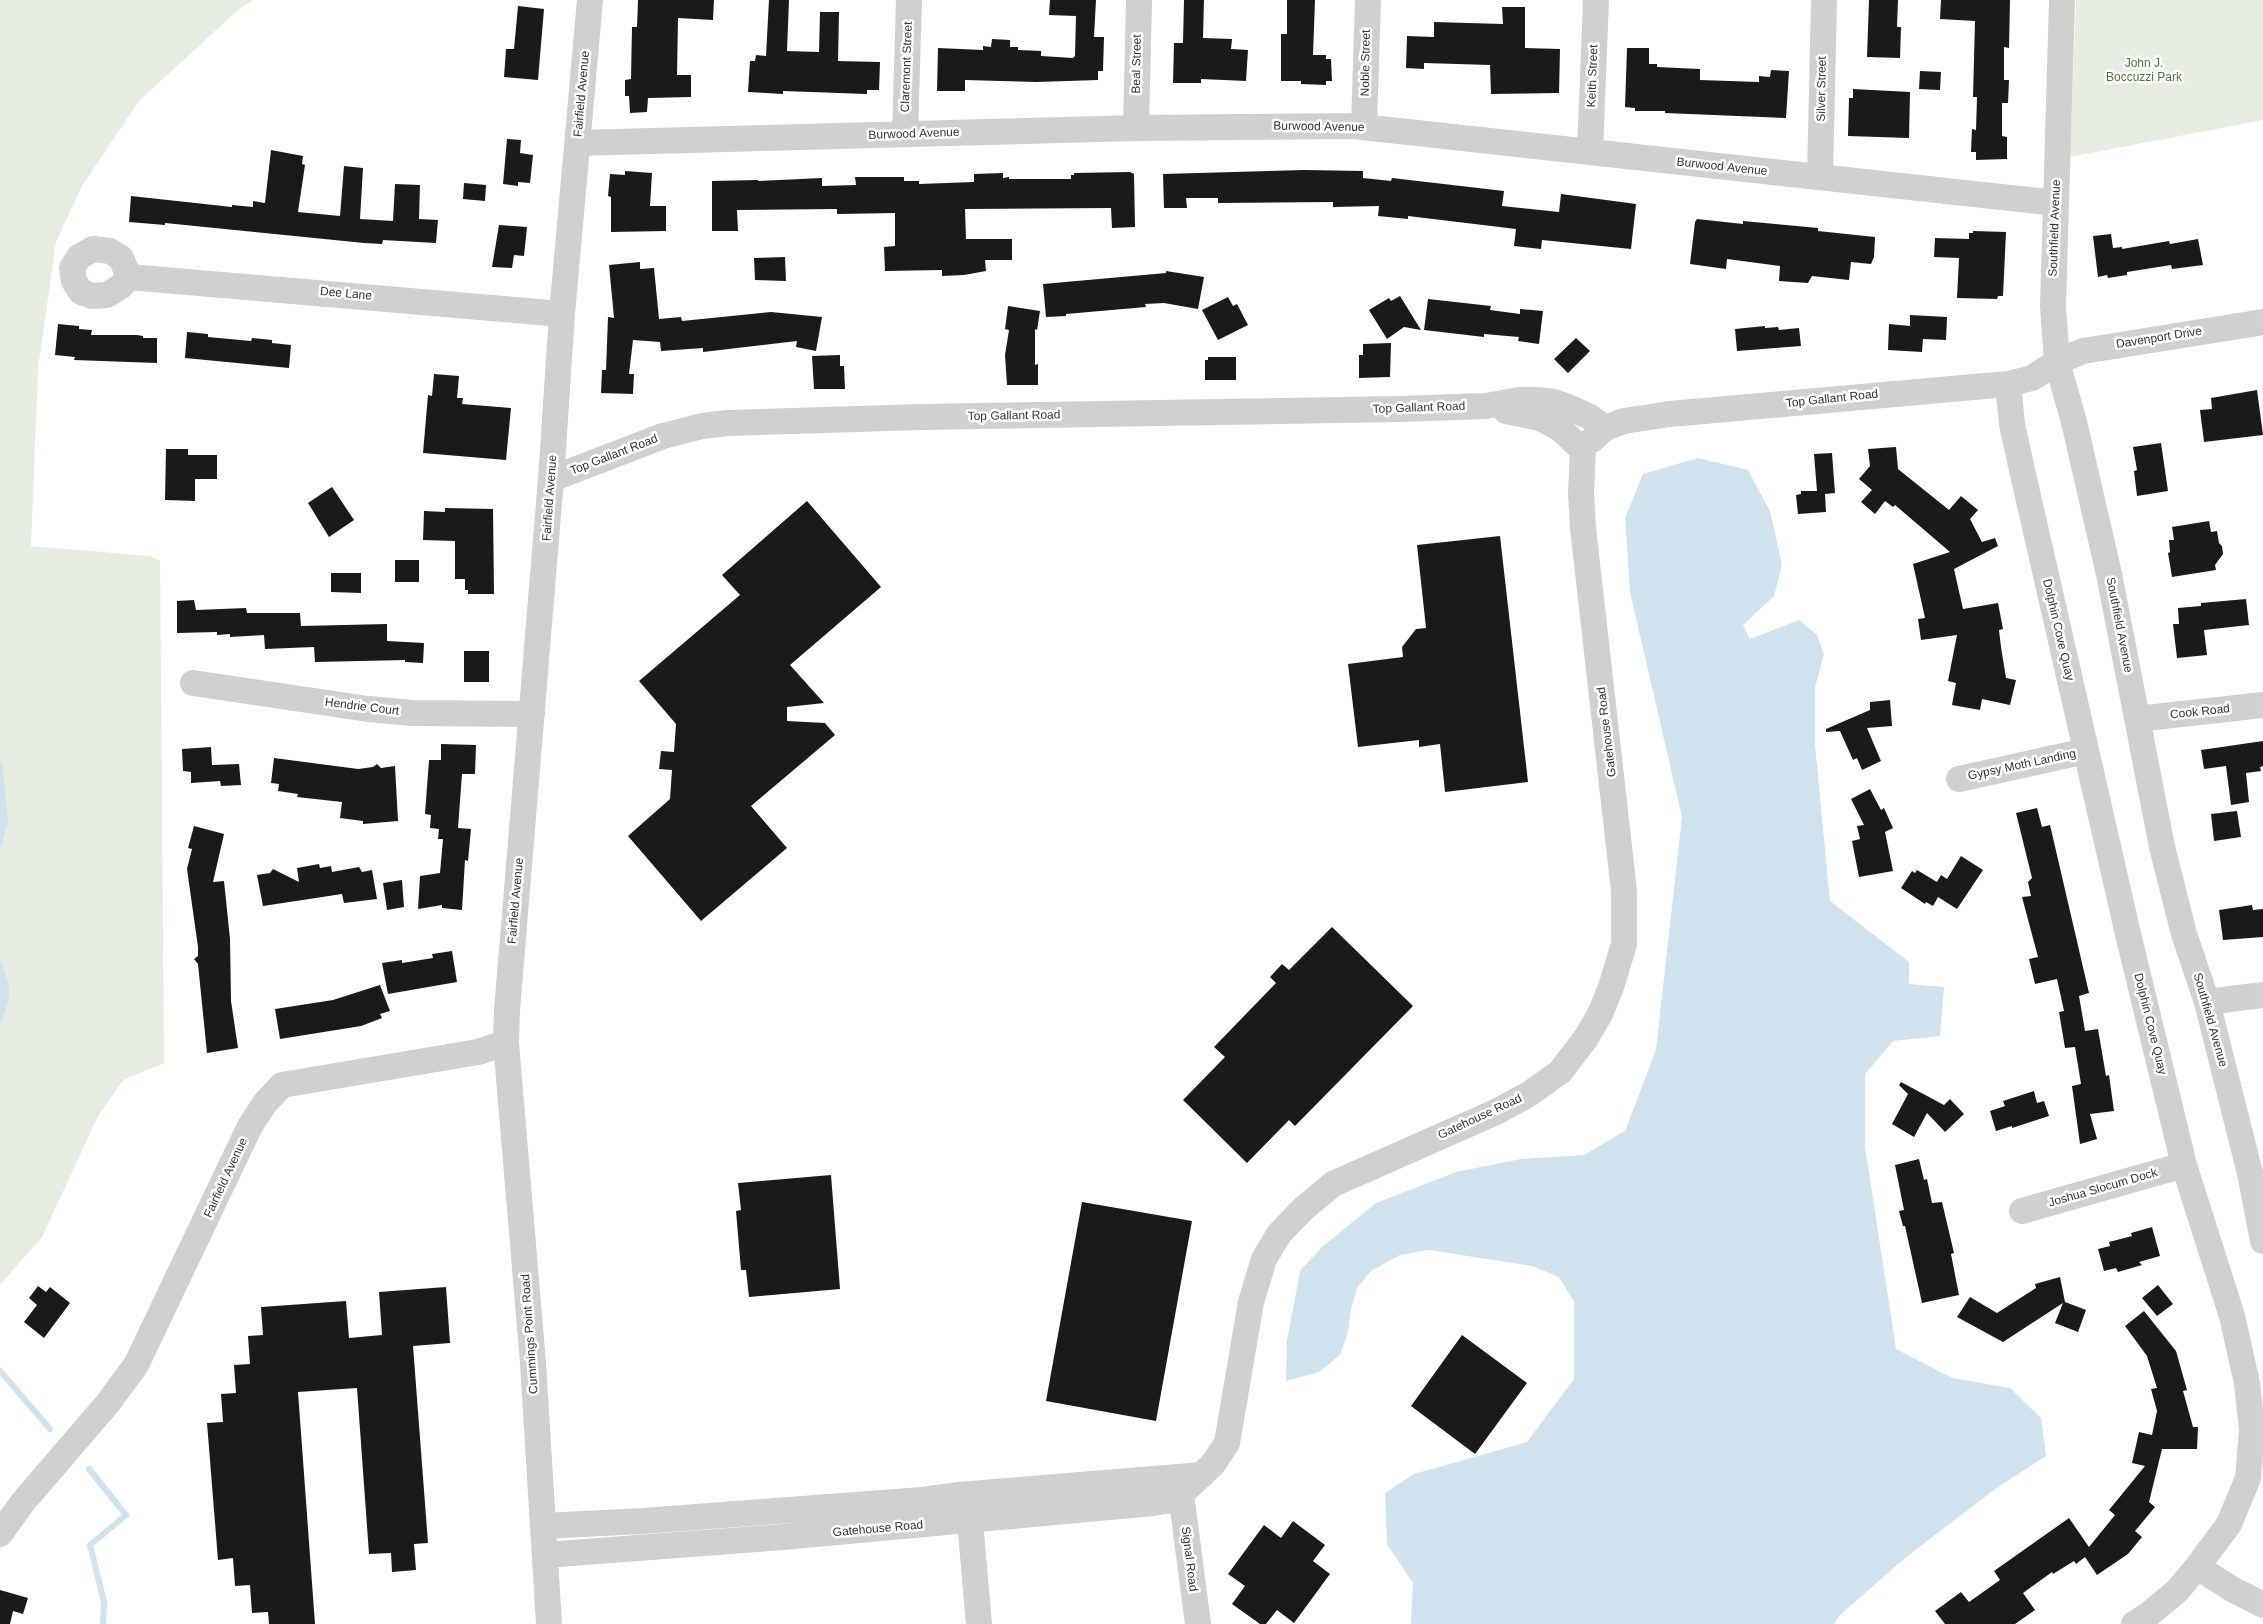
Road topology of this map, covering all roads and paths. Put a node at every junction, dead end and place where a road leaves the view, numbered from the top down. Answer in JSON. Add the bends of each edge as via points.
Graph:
{"nodes":[{"id":1,"x":590,"y":0,"type":"edge"},
{"id":2,"x":909,"y":0,"type":"edge"},
{"id":3,"x":1139,"y":0,"type":"edge"},
{"id":4,"x":1368,"y":0,"type":"edge"},
{"id":5,"x":1596,"y":0,"type":"edge"},
{"id":6,"x":1824,"y":0,"type":"edge"},
{"id":7,"x":2062,"y":0,"type":"edge"},
{"id":8,"x":1364,"y":127,"type":"junction"},
{"id":9,"x":1136,"y":128,"type":"junction"},
{"id":10,"x":905,"y":134,"type":"junction"},
{"id":11,"x":578,"y":142,"type":"junction"},
{"id":12,"x":1590,"y":152,"type":"junction"},
{"id":13,"x":1820,"y":178,"type":"junction"},
{"id":14,"x":2056,"y":203,"type":"junction"},
{"id":15,"x":129,"y":277,"type":"dead end"},
{"id":16,"x":562,"y":314,"type":"junction"},
{"id":17,"x":2263,"y":322,"type":"edge"},
{"id":18,"x":2057,"y":362,"type":"junction"},
{"id":19,"x":2008,"y":384,"type":"junction"},
{"id":20,"x":1486,"y":406,"type":"junction"},
{"id":21,"x":1604,"y":428,"type":"junction"},
{"id":22,"x":1583,"y":450,"type":"junction"},
{"id":23,"x":551,"y":479,"type":"junction"},
{"id":24,"x":194,"y":683,"type":"dead end"},
{"id":25,"x":2263,"y":705,"type":"edge"},
{"id":26,"x":532,"y":714,"type":"junction"},
{"id":27,"x":2137,"y":718,"type":"junction"},
{"id":28,"x":2086,"y":751,"type":"junction"},
{"id":29,"x":1959,"y":779,"type":"dead end"},
{"id":30,"x":2263,"y":995,"type":"edge"},
{"id":31,"x":2207,"y":1002,"type":"junction"},
{"id":32,"x":506,"y":1044,"type":"junction"},
{"id":33,"x":2184,"y":1164,"type":"junction"},
{"id":34,"x":2022,"y":1211,"type":"dead end"},
{"id":35,"x":2263,"y":1241,"type":"edge"},
{"id":36,"x":1202,"y":1475,"type":"junction"},
{"id":37,"x":1181,"y":1494,"type":"junction"},
{"id":38,"x":970,"y":1521,"type":"junction"},
{"id":39,"x":543,"y":1526,"type":"junction"},
{"id":40,"x":0,"y":1534,"type":"edge"},
{"id":41,"x":544,"y":1555,"type":"junction"},
{"id":42,"x":2197,"y":1567,"type":"junction"},
{"id":43,"x":2263,"y":1605,"type":"edge"},
{"id":44,"x":549,"y":1624,"type":"edge"},
{"id":45,"x":979,"y":1624,"type":"edge"},
{"id":46,"x":1198,"y":1624,"type":"edge"},
{"id":47,"x":2134,"y":1624,"type":"edge"}],
"edges":[{"from":1,"to":11,"type":"street","name":"Fairfield Avenue"},
{"from":2,"to":10,"type":"street","name":"Claremont Street"},
{"from":3,"to":9,"type":"street","name":"Beal Street"},
{"from":4,"to":8,"type":"street","name":"Noble Street"},
{"from":5,"to":12,"type":"street","name":"Keith Street"},
{"from":6,"to":13,"type":"street","name":"Silver Street"},
{"from":7,"to":14,"type":"street","name":"Southfield Avenue"},
{"from":8,"to":9,"type":"street","name":"Burwood Avenue"},
{"from":8,"to":12,"type":"street","name":"Burwood Avenue"},
{"from":9,"to":10,"type":"street","name":"Burwood Avenue"},
{"from":10,"to":11,"type":"street","name":"Burwood Avenue"},
{"from":11,"to":16,"type":"street","name":"Fairfield Avenue"},
{"from":12,"to":13,"type":"street","name":"Burwood Avenue"},
{"from":13,"to":14,"type":"street","name":"Burwood Avenue"},
{"from":14,"to":18,"type":"street","name":"Southfield Avenue","via":[[2053,306]]},
{"from":15,"to":16,"type":"street","name":"Dee Lane"},
{"from":16,"to":23,"type":"street","name":"Fairfield Avenue"},
{"from":17,"to":18,"type":"street","name":"Davenport Drive","via":[[2082,351]]},
{"from":18,"to":19,"type":"street","name":"Top Gallant Road","via":[[2032,378]]},
{"from":18,"to":27,"type":"street","name":"Southfield Avenue","via":[[2109,574]]},
{"from":19,"to":21,"type":"street","name":"Top Gallant Road","via":[[1670,414],[1624,421]]},
{"from":19,"to":28,"type":"street","name":"Dolphin Cove Quay","via":[[2012,424]]},
{"from":20,"to":21,"type":"street","name":"Top Gallant Road","via":[[1519,400],[1554,402],[1590,417]]},
{"from":20,"to":22,"type":"street","name":"Top Gallant Road","via":[[1540,418],[1559,428]]},
{"from":20,"to":23,"type":"street","name":"Top Gallant Road","via":[[728,423],[663,436]]},
{"from":21,"to":22,"type":"street","name":"Top Gallant Road"},
{"from":22,"to":36,"type":"street","name":"Gatehouse Road","via":[[1583,528],[1624,891],[1624,944],[1611,987],[1586,1038],[1560,1072],[1530,1094],[1496,1112],[1333,1184],[1279,1234],[1264,1259],[1251,1302],[1227,1443]]},
{"from":23,"to":26,"type":"street","name":"Fairfield Avenue"},
{"from":24,"to":26,"type":"street","name":"Hendrie Court","via":[[368,709],[413,713]]},
{"from":25,"to":27,"type":"street","name":"Cook Road"},
{"from":26,"to":32,"type":"street","name":"Fairfield Avenue","via":[[506,1010]]},
{"from":27,"to":31,"type":"street","name":"Southfield Avenue","via":[[2162,847],[2184,934]]},
{"from":28,"to":29,"type":"street","name":"Gypsy Moth Landing"},
{"from":28,"to":33,"type":"street","name":"Dolphin Cove Quay"},
{"from":30,"to":31,"type":"street"},
{"from":31,"to":35,"type":"street","name":"Southfield Avenue","via":[[2250,1173]]},
{"from":32,"to":39,"type":"street","name":"Cummings Point Road","via":[[533,1363]]},
{"from":32,"to":40,"type":"street","name":"Fairfield Avenue","via":[[478,1052],[282,1085],[264,1103],[250,1126],[136,1365]]},
{"from":33,"to":34,"type":"street","name":"Joshua Slocum Dock"},
{"from":33,"to":42,"type":"street","name":"Dolphin Cove Quay","via":[[2232,1316],[2248,1383],[2252,1430],[2248,1478],[2229,1524]]},
{"from":36,"to":37,"type":"street","name":"Gatehouse Road"},
{"from":36,"to":39,"type":"street","name":"Gatehouse Road","via":[[922,1500]]},
{"from":37,"to":38,"type":"street","name":"Gatehouse Road","via":[[1153,1503]]},
{"from":37,"to":46,"type":"street","name":"Signal Road"},
{"from":38,"to":41,"type":"street","name":"Gatehouse Road"},
{"from":38,"to":45,"type":"street"},
{"from":39,"to":41,"type":"street","name":"Cummings Point Road"},
{"from":41,"to":44,"type":"street","name":"Cummings Point Road"},
{"from":42,"to":43,"type":"street"},
{"from":42,"to":47,"type":"street","name":"Dolphin Cove Quay","via":[[2177,1590]]}]}
